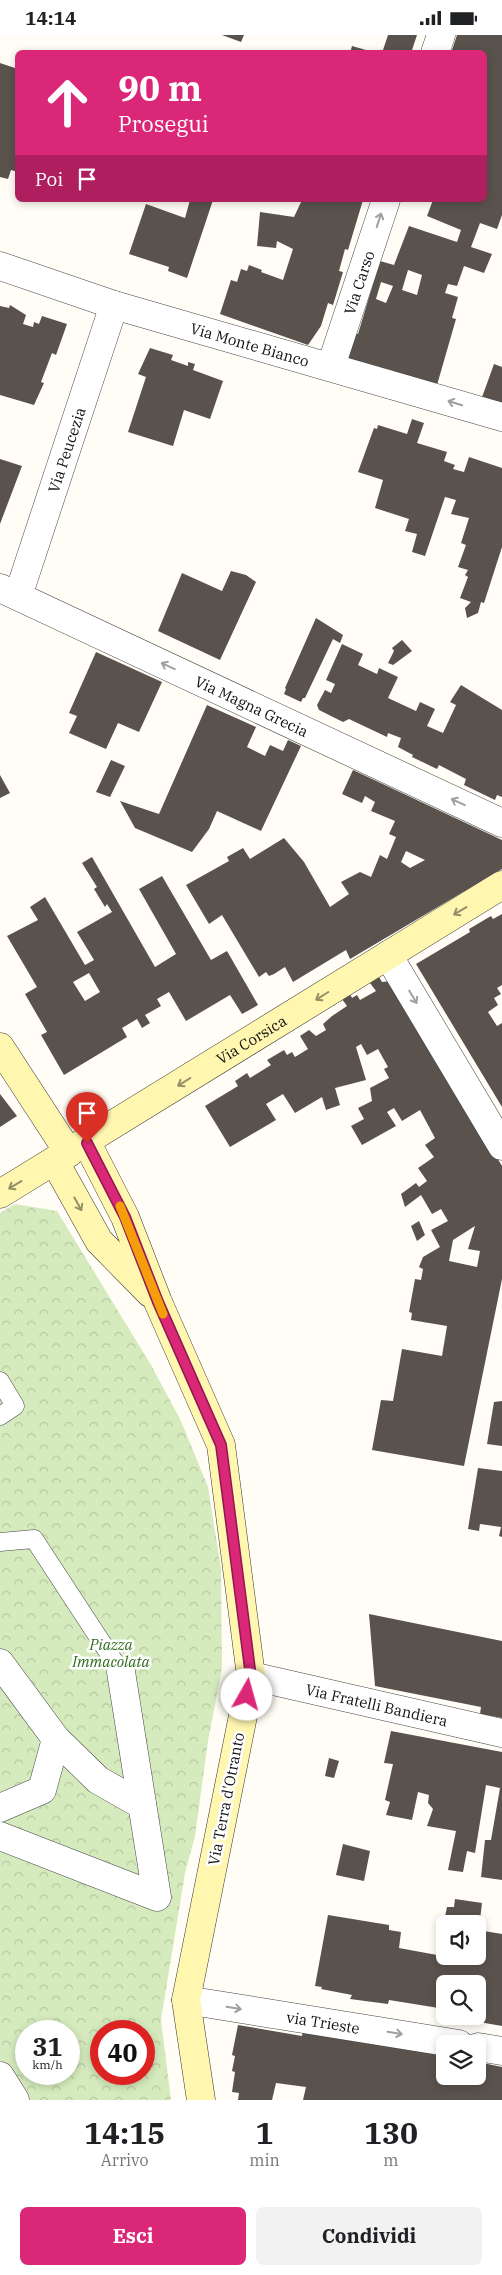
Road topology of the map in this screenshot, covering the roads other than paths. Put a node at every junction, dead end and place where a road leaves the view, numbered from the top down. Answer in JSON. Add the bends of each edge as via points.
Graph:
{"nodes":[{"id":1,"x":441,"y":35,"type":"edge"},
{"id":2,"x":437,"y":50,"type":"edge"},
{"id":3,"x":385,"y":202,"type":"edge"},
{"id":4,"x":0,"y":266,"type":"edge"},
{"id":5,"x":114,"y":305,"type":"junction"},
{"id":6,"x":331,"y":366,"type":"junction"},
{"id":7,"x":502,"y":417,"type":"edge"},
{"id":8,"x":9,"y":592,"type":"edge"},
{"id":9,"x":502,"y":823,"type":"edge"},
{"id":10,"x":502,"y":885,"type":"edge"},
{"id":11,"x":388,"y":955,"type":"junction"},
{"id":12,"x":0,"y":1047,"type":"edge"},
{"id":13,"x":502,"y":1146,"type":"edge"},
{"id":14,"x":70,"y":1153,"type":"junction"},
{"id":15,"x":0,"y":1194,"type":"edge"},
{"id":16,"x":158,"y":1302,"type":"junction"},
{"id":17,"x":0,"y":1381,"type":"edge"},
{"id":18,"x":0,"y":1416,"type":"edge"},
{"id":19,"x":0,"y":1542,"type":"edge"},
{"id":20,"x":0,"y":1663,"type":"edge"},
{"id":21,"x":121,"y":1672,"type":"joint"},
{"id":22,"x":251,"y":1677,"type":"junction"},
{"id":23,"x":502,"y":1733,"type":"edge"},
{"id":24,"x":56,"y":1739,"type":"junction"},
{"id":25,"x":142,"y":1805,"type":"junction"},
{"id":26,"x":0,"y":1808,"type":"edge"},
{"id":27,"x":0,"y":1836,"type":"edge"},
{"id":28,"x":186,"y":2000,"type":"junction"},
{"id":29,"x":436,"y":2040,"type":"edge"},
{"id":30,"x":486,"y":2048,"type":"edge"},
{"id":31,"x":502,"y":2051,"type":"edge"},
{"id":32,"x":0,"y":2076,"type":"edge"},
{"id":33,"x":15,"y":2100,"type":"edge"},
{"id":34,"x":201,"y":2100,"type":"edge"}],
"edges":[{"from":1,"to":2,"type":"street"},
{"from":6,"to":3,"type":"street","name":"Via Carso","one_way":true},
{"from":4,"to":5,"type":"street","name":"Via Monte Bianco"},
{"from":5,"to":6,"type":"street","name":"Via Monte Bianco"},
{"from":5,"to":8,"type":"street","name":"Via Peucezia"},
{"from":7,"to":6,"type":"street","name":"Via Monte Bianco","one_way":true},
{"from":9,"to":8,"type":"street","name":"Via Magna Grecia","one_way":true},
{"from":10,"to":11,"type":"street","name":"Via Corsica","one_way":true},
{"from":11,"to":13,"type":"street","one_way":true},
{"from":11,"to":14,"type":"street","name":"Via Corsica","one_way":true},
{"from":12,"to":14,"type":"street"},
{"from":14,"to":15,"type":"street","name":"Via Corsica","one_way":true},
{"from":14,"to":16,"type":"street","name":"Via Terra d'Otranto","via":[[125,1217]]},
{"from":14,"to":16,"type":"street","one_way":true,"via":[[99,1241]]},
{"from":16,"to":22,"type":"street","name":"Via Terra d'Otranto","via":[[221,1445]]},
{"from":17,"to":18,"type":"lane","via":[[15,1406]]},
{"from":19,"to":21,"type":"lane","via":[[34,1539]]},
{"from":20,"to":24,"type":"street"},
{"from":21,"to":25,"type":"street"},
{"from":22,"to":23,"type":"street","name":"Via Fratelli Bandiera"},
{"from":22,"to":28,"type":"street","name":"Via Terra d'Otranto"},
{"from":24,"to":25,"type":"street","via":[[98,1780]]},
{"from":24,"to":26,"type":"street","via":[[42,1790]]},
{"from":25,"to":27,"type":"street","via":[[157,1897]]},
{"from":28,"to":29,"type":"street","name":"via Trieste","one_way":true},
{"from":28,"to":34,"type":"street","name":"Via Terra d'Otranto"},
{"from":30,"to":31,"type":"street"},
{"from":32,"to":33,"type":"street"}]}
